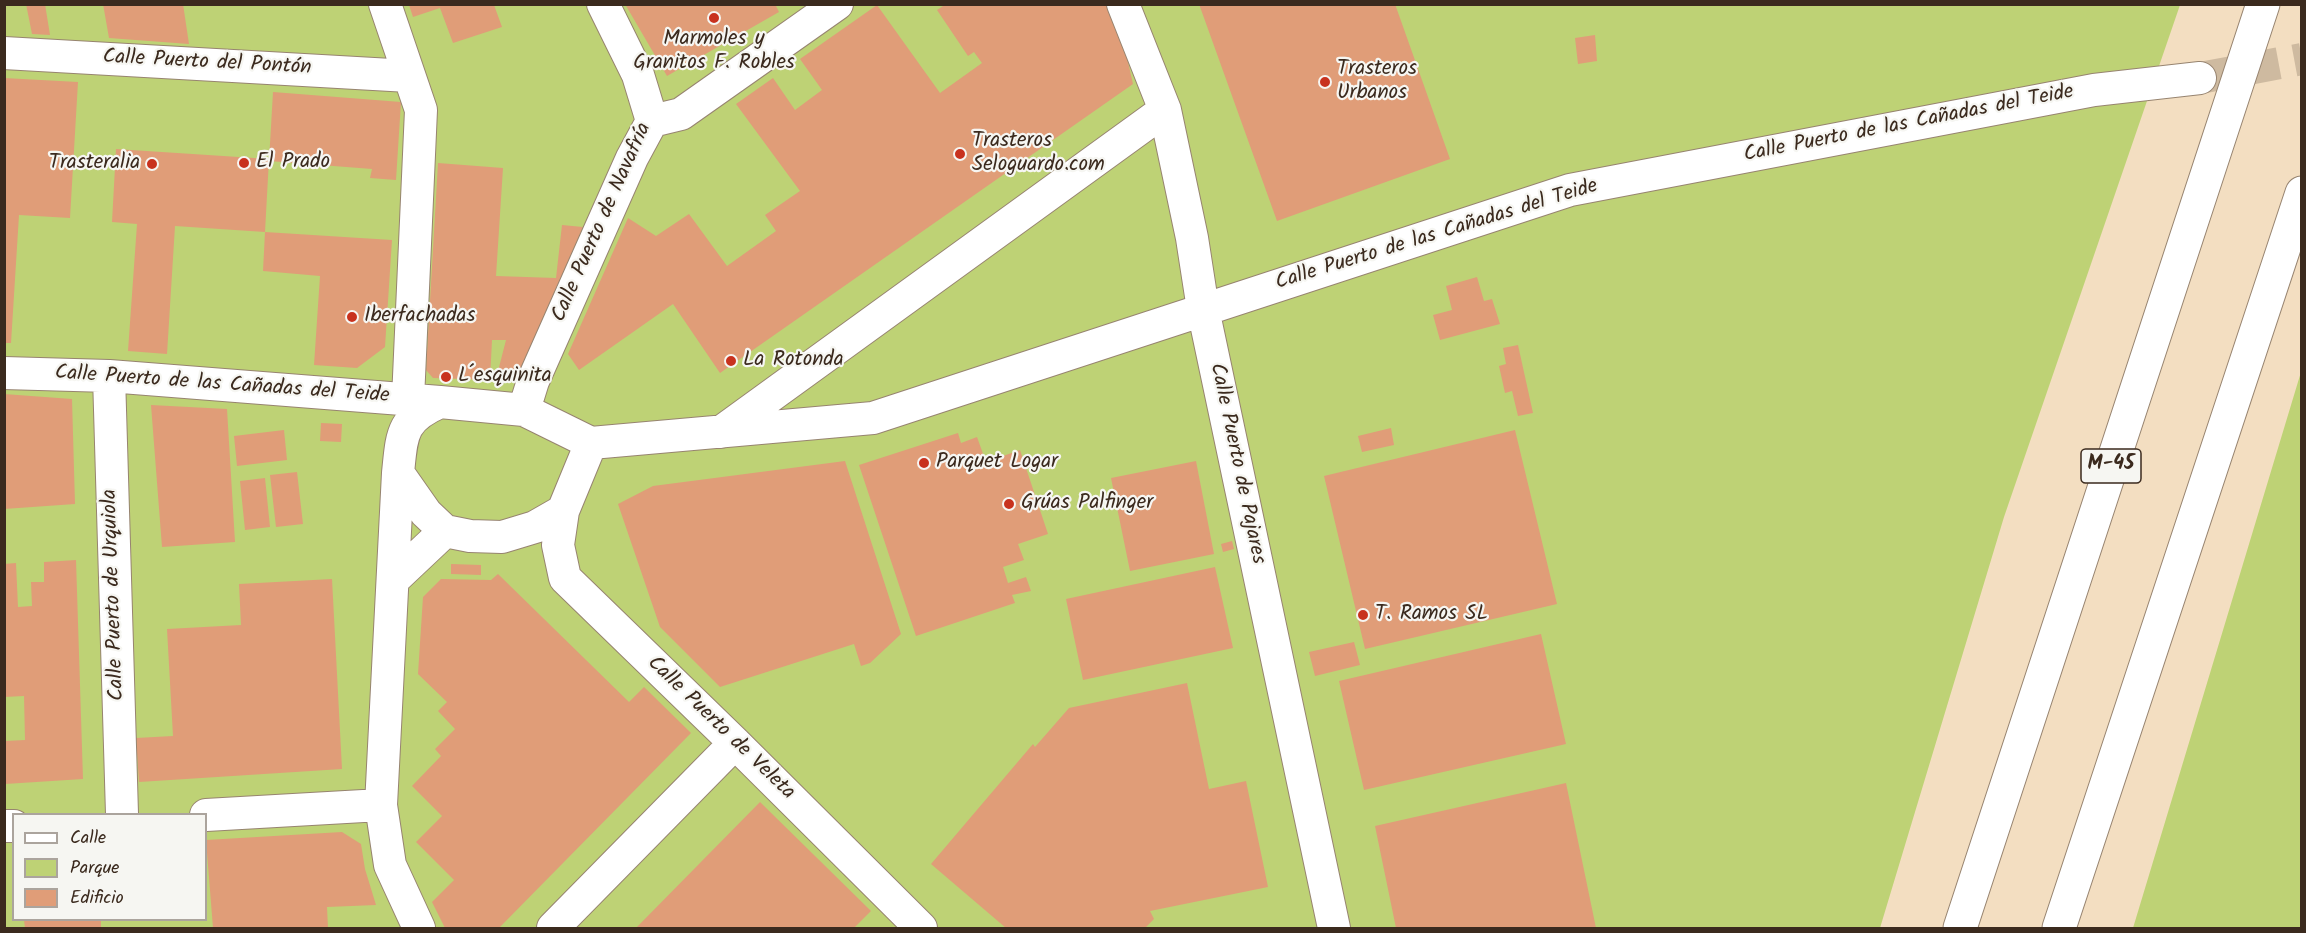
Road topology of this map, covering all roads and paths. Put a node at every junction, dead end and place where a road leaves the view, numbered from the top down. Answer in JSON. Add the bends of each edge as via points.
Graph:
{"nodes":[{"id":1,"x":385,"y":4,"type":"edge"},
{"id":2,"x":603,"y":4,"type":"edge"},
{"id":3,"x":837,"y":4,"type":"edge"},
{"id":4,"x":1123,"y":4,"type":"edge"},
{"id":5,"x":2263,"y":4,"type":"edge"},
{"id":6,"x":4,"y":53,"type":"edge"},
{"id":7,"x":409,"y":76,"type":"junction"},
{"id":8,"x":2200,"y":78,"type":"tunnel mouth"},
{"id":9,"x":1164,"y":111,"type":"junction"},
{"id":10,"x":652,"y":121,"type":"junction"},
{"id":11,"x":2301,"y":193,"type":"edge"},
{"id":12,"x":1203,"y":309,"type":"junction"},
{"id":13,"x":4,"y":373,"type":"edge"},
{"id":14,"x":109,"y":376,"type":"junction"},
{"id":15,"x":357,"y":394,"type":"junction"},
{"id":16,"x":408,"y":399,"type":"junction"},
{"id":17,"x":440,"y":402,"type":"junction"},
{"id":18,"x":524,"y":410,"type":"junction"},
{"id":19,"x":722,"y":432,"type":"junction"},
{"id":20,"x":401,"y":442,"type":"junction"},
{"id":21,"x":591,"y":443,"type":"junction"},
{"id":22,"x":398,"y":473,"type":"junction"},
{"id":23,"x":563,"y":511,"type":"junction"},
{"id":24,"x":445,"y":531,"type":"junction"},
{"id":25,"x":393,"y":580,"type":"junction"},
{"id":26,"x":735,"y":743,"type":"junction"},
{"id":27,"x":381,"y":805,"type":"junction"},
{"id":28,"x":122,"y":813,"type":"edge"},
{"id":29,"x":207,"y":815,"type":"edge"},
{"id":30,"x":918,"y":927,"type":"edge"},
{"id":31,"x":419,"y":928,"type":"edge"},
{"id":32,"x":553,"y":928,"type":"edge"},
{"id":33,"x":1334,"y":928,"type":"edge"},
{"id":34,"x":1960,"y":928,"type":"edge"},
{"id":35,"x":2059,"y":928,"type":"edge"}],
"edges":[{"from":1,"to":7,"type":"street"},
{"from":2,"to":10,"type":"street","name":"Calle Puerto de Navafría","via":[[638,75]]},
{"from":3,"to":10,"type":"street","via":[[681,114]]},
{"from":4,"to":9,"type":"street","name":"Calle Puerto de Pajares"},
{"from":5,"to":34,"type":"highway","number":"M-45"},
{"from":6,"to":7,"type":"street","name":"Calle Puerto del Pontón"},
{"from":7,"to":16,"type":"street","via":[[421,110]]},
{"from":8,"to":12,"type":"street","name":"Calle Puerto de las Cañadas del Teide","via":[[2094,90],[1570,190]]},
{"from":9,"to":12,"type":"street","name":"Calle Puerto de Pajares"},
{"from":9,"to":19,"type":"street"},
{"from":10,"to":18,"type":"street","name":"Calle Puerto de Navafría","via":[[533,381]]},
{"from":11,"to":35,"type":"highway"},
{"from":12,"to":19,"type":"street","name":"Calle Puerto de las Cañadas del Teide","via":[[873,418]]},
{"from":12,"to":33,"type":"street","name":"Calle Puerto de Pajares"},
{"from":13,"to":14,"type":"street","name":"Calle Puerto de las Cañadas del Teide"},
{"from":14,"to":15,"type":"street","name":"Calle Puerto de las Cañadas del Teide"},
{"from":14,"to":28,"type":"street","name":"Calle Puerto de Urquiola"},
{"from":15,"to":16,"type":"street","name":"Calle Puerto de las Cañadas del Teide"},
{"from":15,"to":20,"type":"street","via":[[384,412]]},
{"from":16,"to":17,"type":"street","name":"Calle Puerto de las Cañadas del Teide"},
{"from":17,"to":18,"type":"street"},
{"from":17,"to":20,"type":"street","via":[[407,424]]},
{"from":18,"to":21,"type":"street"},
{"from":19,"to":21,"type":"street","name":"Calle Puerto de las Cañadas del Teide"},
{"from":20,"to":22,"type":"street"},
{"from":21,"to":23,"type":"street"},
{"from":22,"to":24,"type":"street","via":[[426,513]]},
{"from":22,"to":25,"type":"street"},
{"from":23,"to":24,"type":"street","via":[[535,527],[502,537]]},
{"from":23,"to":26,"type":"street","name":"Calle Puerto de Veleta","via":[[558,545],[565,578]]},
{"from":24,"to":25,"type":"street"},
{"from":25,"to":27,"type":"street"},
{"from":26,"to":30,"type":"street","name":"Calle Puerto de Veleta"},
{"from":26,"to":32,"type":"street"},
{"from":27,"to":29,"type":"street"},
{"from":27,"to":31,"type":"street","via":[[390,864]]}]}
